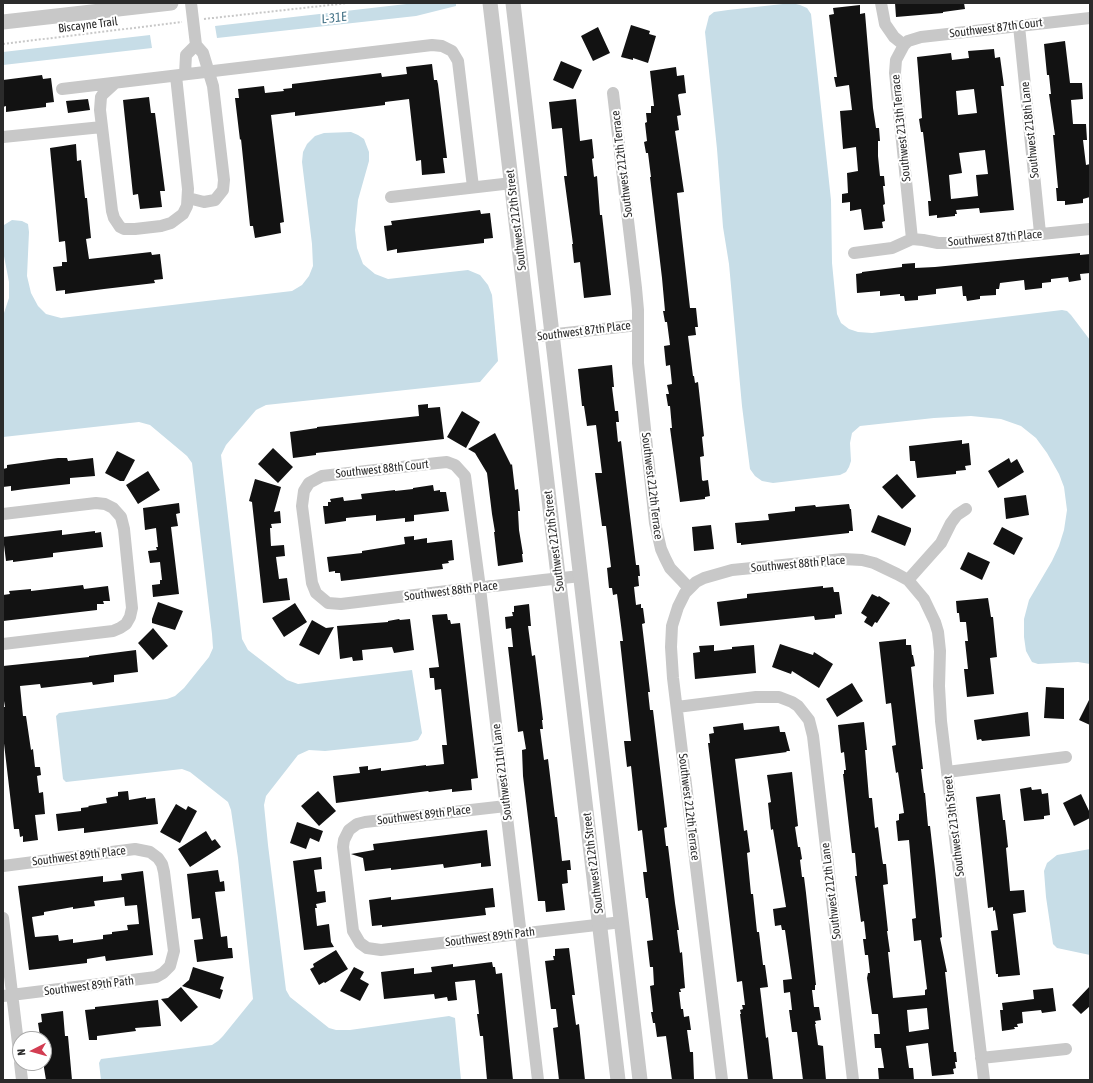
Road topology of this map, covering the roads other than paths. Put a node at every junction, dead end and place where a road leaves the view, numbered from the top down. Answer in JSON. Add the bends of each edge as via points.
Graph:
{"nodes":[{"id":1,"x":171,"y":3,"type":"edge"},
{"id":2,"x":191,"y":3,"type":"edge"},
{"id":3,"x":490,"y":3,"type":"edge"},
{"id":4,"x":513,"y":3,"type":"edge"},
{"id":5,"x":880,"y":3,"type":"edge"},
{"id":6,"x":1090,"y":18,"type":"edge"},
{"id":7,"x":3,"y":22,"type":"edge"},
{"id":8,"x":1019,"y":26,"type":"junction"},
{"id":9,"x":196,"y":45,"type":"junction"},
{"id":10,"x":904,"y":45,"type":"junction"},
{"id":11,"x":209,"y":71,"type":"junction"},
{"id":12,"x":180,"y":75,"type":"junction"},
{"id":13,"x":115,"y":83,"type":"junction"},
{"id":14,"x":62,"y":89,"type":"dead end"},
{"id":15,"x":613,"y":94,"type":"dead end"},
{"id":16,"x":102,"y":127,"type":"junction"},
{"id":17,"x":3,"y":137,"type":"edge"},
{"id":18,"x":512,"y":183,"type":"junction"},
{"id":19,"x":473,"y":187,"type":"junction"},
{"id":20,"x":391,"y":197,"type":"dead end"},
{"id":21,"x":188,"y":198,"type":"junction"},
{"id":22,"x":1090,"y":229,"type":"edge"},
{"id":23,"x":1040,"y":234,"type":"junction"},
{"id":24,"x":912,"y":239,"type":"junction"},
{"id":25,"x":854,"y":252,"type":"dead end"},
{"id":26,"x":638,"y":325,"type":"junction"},
{"id":27,"x":552,"y":335,"type":"junction"},
{"id":28,"x":530,"y":337,"type":"junction"},
{"id":29,"x":458,"y":468,"type":"joint"},
{"id":30,"x":966,"y":509,"type":"dead end"},
{"id":31,"x":3,"y":514,"type":"edge"},
{"id":32,"x":581,"y":576,"type":"junction"},
{"id":33,"x":559,"y":578,"type":"junction"},
{"id":34,"x":908,"y":580,"type":"junction"},
{"id":35,"x":480,"y":588,"type":"junction"},
{"id":36,"x":689,"y":588,"type":"junction"},
{"id":37,"x":323,"y":600,"type":"joint"},
{"id":38,"x":3,"y":644,"type":"edge"},
{"id":39,"x":677,"y":707,"type":"junction"},
{"id":40,"x":1066,"y":757,"type":"dead end"},
{"id":41,"x":947,"y":772,"type":"junction"},
{"id":42,"x":506,"y":806,"type":"junction"},
{"id":43,"x":3,"y":866,"type":"edge"},
{"id":44,"x":3,"y":918,"type":"edge"},
{"id":45,"x":622,"y":922,"type":"junction"},
{"id":46,"x":600,"y":924,"type":"junction"},
{"id":47,"x":521,"y":934,"type":"junction"},
{"id":48,"x":360,"y":943,"type":"joint"},
{"id":49,"x":170,"y":966,"type":"joint"},
{"id":50,"x":8,"y":995,"type":"edge"},
{"id":51,"x":15,"y":1031,"type":"edge"},
{"id":52,"x":1066,"y":1049,"type":"dead end"},
{"id":53,"x":981,"y":1058,"type":"junction"},
{"id":54,"x":538,"y":1080,"type":"edge"},
{"id":55,"x":618,"y":1080,"type":"edge"},
{"id":56,"x":640,"y":1080,"type":"edge"},
{"id":57,"x":722,"y":1080,"type":"edge"},
{"id":58,"x":853,"y":1080,"type":"edge"},
{"id":59,"x":984,"y":1080,"type":"edge"}],
"edges":[{"from":1,"to":7,"type":"street"},
{"from":2,"to":9,"type":"street"},
{"from":3,"to":18,"type":"street","name":"Southwest 212th Street"},
{"from":4,"to":27,"type":"street","name":"Southwest 212th Street"},
{"from":5,"to":10,"type":"street","via":[[885,24],[891,34]]},
{"from":6,"to":8,"type":"street","name":"Southwest 87th Court"},
{"from":8,"to":10,"type":"street","name":"Southwest 87th Court","via":[[921,38],[908,41]]},
{"from":8,"to":23,"type":"street","name":"Southwest 218th Lane"},
{"from":9,"to":11,"type":"street","via":[[203,53]]},
{"from":9,"to":12,"type":"street","via":[[186,56]]},
{"from":10,"to":24,"type":"street","name":"Southwest 213th Terrace","via":[[896,60],[895,73]]},
{"from":11,"to":12,"type":"street"},
{"from":11,"to":19,"type":"street","via":[[432,45],[448,49],[457,56],[458,61]]},
{"from":11,"to":21,"type":"street","via":[[213,86],[224,186],[218,196],[211,201]]},
{"from":12,"to":13,"type":"street"},
{"from":12,"to":21,"type":"street"},
{"from":13,"to":14,"type":"street"},
{"from":13,"to":16,"type":"street","via":[[101,97]]},
{"from":15,"to":26,"type":"street","name":"Southwest 212th Terrace"},
{"from":16,"to":17,"type":"street"},
{"from":16,"to":21,"type":"street","via":[[112,211],[120,227],[135,229],[171,223],[183,214]]},
{"from":18,"to":19,"type":"street"},
{"from":18,"to":28,"type":"street","name":"Southwest 212th Street"},
{"from":19,"to":20,"type":"street"},
{"from":22,"to":23,"type":"street","name":"Southwest 87th Place"},
{"from":23,"to":24,"type":"street","name":"Southwest 87th Place","via":[[947,243]]},
{"from":24,"to":25,"type":"street","via":[[892,248]]},
{"from":26,"to":27,"type":"street","name":"Southwest 87th Place"},
{"from":26,"to":36,"type":"street","name":"Southwest 212th Terrace","via":[[638,363],[660,549],[670,568]]},
{"from":27,"to":28,"type":"street","name":"Southwest 87th Place"},
{"from":27,"to":32,"type":"street","name":"Southwest 212th Street"},
{"from":28,"to":33,"type":"street","name":"Southwest 212th Street"},
{"from":29,"to":35,"type":"street","name":"Southwest 211th Lane","via":[[464,473],[467,482]]},
{"from":29,"to":37,"type":"street","name":"Southwest 88th Court","via":[[451,463],[442,462],[327,475],[307,485],[302,506],[312,583],[316,593]]},
{"from":30,"to":34,"type":"street","via":[[954,519],[941,543]]},
{"from":31,"to":38,"type":"street","via":[[98,503],[113,508],[121,517],[124,529],[132,604],[130,617],[123,626],[109,632]]},
{"from":32,"to":33,"type":"street","name":"Southwest 88th Place"},
{"from":32,"to":45,"type":"street","name":"Southwest 212th Street"},
{"from":33,"to":35,"type":"street","name":"Southwest 88th Place"},
{"from":33,"to":46,"type":"street","name":"Southwest 212th Street"},
{"from":34,"to":36,"type":"street","name":"Southwest 88th Place","via":[[874,563],[843,559],[732,570],[704,578]]},
{"from":34,"to":41,"type":"street","name":"Southwest 213th Street","via":[[924,599],[938,632],[938,686]]},
{"from":35,"to":37,"type":"street","name":"Southwest 88th Place","via":[[341,604]]},
{"from":35,"to":42,"type":"street","name":"Southwest 211th Lane"},
{"from":36,"to":39,"type":"street","name":"Southwest 212th Terrace","via":[[676,612],[670,636]]},
{"from":39,"to":57,"type":"street","name":"Southwest 212th Terrace"},
{"from":39,"to":58,"type":"street","name":"Southwest 212th Lane","via":[[765,697],[785,699],[798,706],[809,720],[813,736]]},
{"from":40,"to":41,"type":"street"},
{"from":41,"to":53,"type":"street","name":"Southwest 213th Street"},
{"from":42,"to":47,"type":"street","name":"Southwest 211th Lane"},
{"from":42,"to":48,"type":"street","name":"Southwest 89th Place","via":[[365,822],[350,828],[343,847],[353,931]]},
{"from":43,"to":49,"type":"street","name":"Southwest 89th Place","via":[[135,849],[154,855],[162,864],[165,878],[174,947]]},
{"from":44,"to":50,"type":"street"},
{"from":45,"to":46,"type":"street","name":"Southwest 89th Path"},
{"from":45,"to":56,"type":"street","name":"Southwest 212th Street"},
{"from":46,"to":47,"type":"street","name":"Southwest 89th Path"},
{"from":46,"to":55,"type":"street","name":"Southwest 212th Street"},
{"from":47,"to":48,"type":"street","name":"Southwest 89th Path","via":[[381,950],[367,948]]},
{"from":47,"to":54,"type":"street","name":"Southwest 211th Lane"},
{"from":49,"to":50,"type":"street","name":"Southwest 89th Path","via":[[160,975],[148,978]]},
{"from":50,"to":51,"type":"street"},
{"from":52,"to":53,"type":"street"},
{"from":53,"to":59,"type":"street","name":"Southwest 213th Street"}]}
